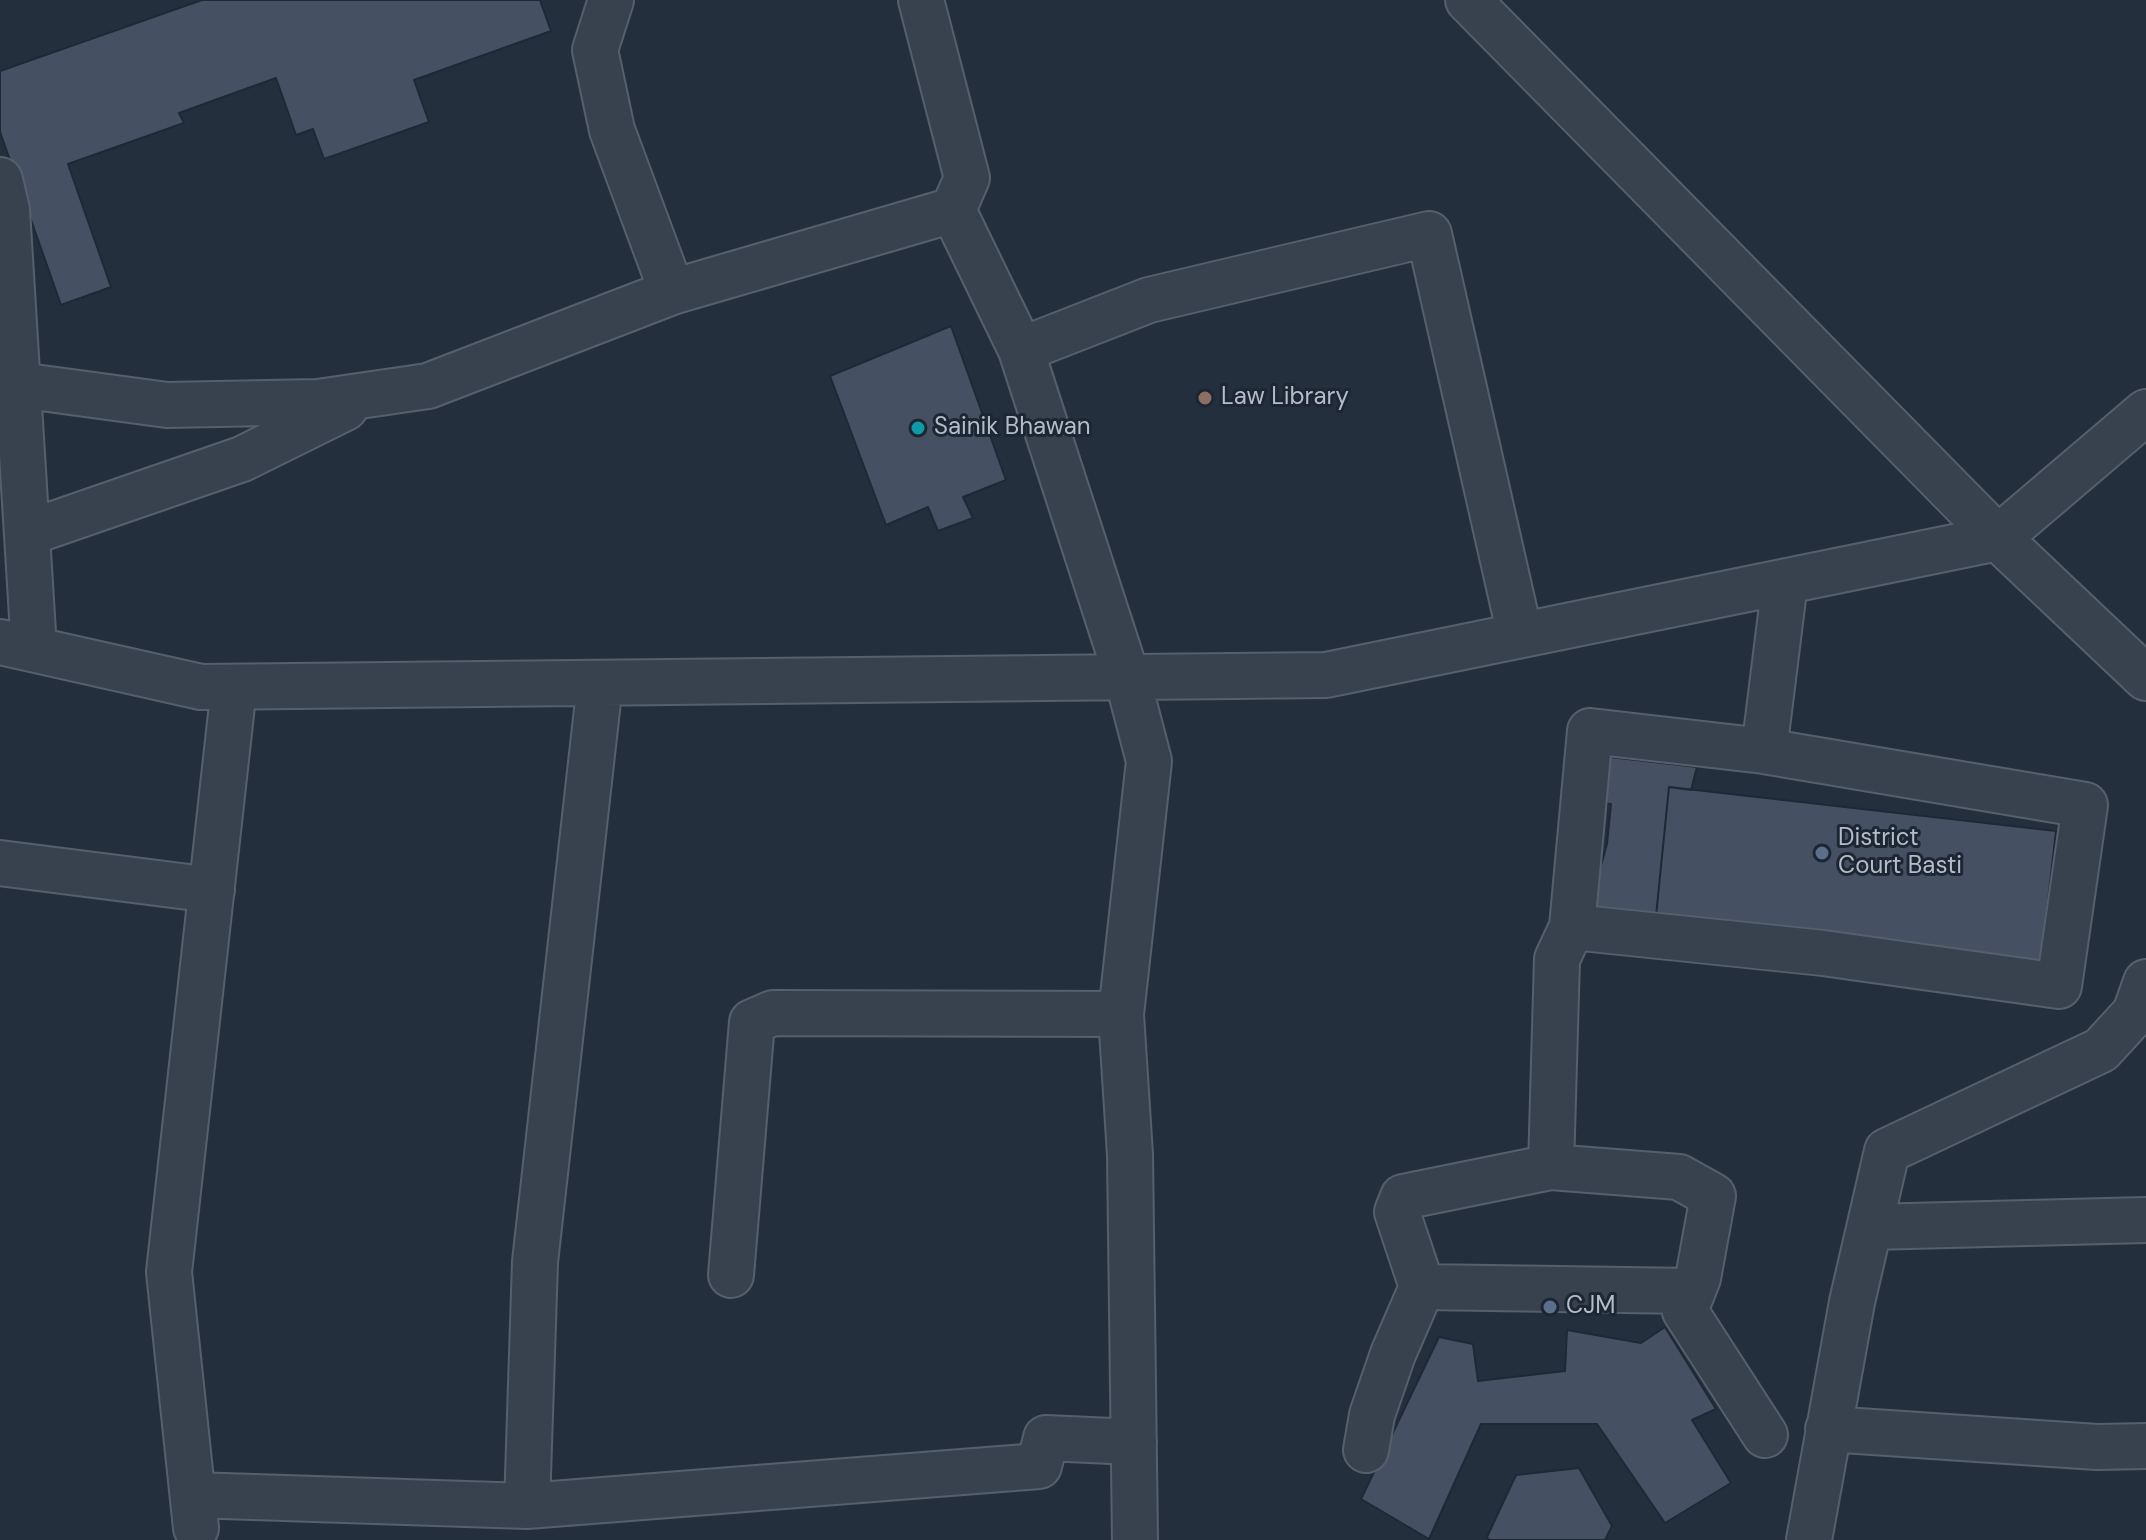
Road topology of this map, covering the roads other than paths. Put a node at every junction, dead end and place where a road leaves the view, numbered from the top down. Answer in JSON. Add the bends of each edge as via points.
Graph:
{"nodes":[{"id":1,"x":611,"y":0,"type":"edge"},
{"id":2,"x":921,"y":0,"type":"edge"},
{"id":3,"x":1468,"y":0,"type":"edge"},
{"id":4,"x":0,"y":180,"type":"edge"},
{"id":5,"x":953,"y":210,"type":"junction"},
{"id":6,"x":672,"y":292,"type":"junction"},
{"id":7,"x":1021,"y":350,"type":"junction"},
{"id":8,"x":19,"y":385,"type":"junction"},
{"id":9,"x":375,"y":394,"type":"junction"},
{"id":10,"x":2146,"y":412,"type":"edge"},
{"id":11,"x":28,"y":533,"type":"junction"},
{"id":12,"x":1998,"y":538,"type":"junction"},
{"id":13,"x":1785,"y":582,"type":"junction"},
{"id":14,"x":1520,"y":635,"type":"junction"},
{"id":15,"x":17,"y":646,"type":"edge"},
{"id":16,"x":1127,"y":677,"type":"junction"},
{"id":17,"x":2146,"y":678,"type":"edge"},
{"id":18,"x":600,"y":683,"type":"junction"},
{"id":19,"x":234,"y":687,"type":"junction"},
{"id":20,"x":1764,"y":751,"type":"junction"},
{"id":21,"x":0,"y":863,"type":"edge"},
{"id":22,"x":212,"y":890,"type":"junction"},
{"id":23,"x":1572,"y":927,"type":"junction"},
{"id":24,"x":1121,"y":1014,"type":"junction"},
{"id":25,"x":2142,"y":1015,"type":"edge"},
{"id":26,"x":1551,"y":1167,"type":"junction"},
{"id":27,"x":2146,"y":1220,"type":"edge"},
{"id":28,"x":1870,"y":1227,"type":"junction"},
{"id":29,"x":731,"y":1275,"type":"dead end"},
{"id":30,"x":1422,"y":1287,"type":"junction"},
{"id":31,"x":1693,"y":1291,"type":"junction"},
{"id":32,"x":1828,"y":1429,"type":"junction"},
{"id":33,"x":1765,"y":1435,"type":"dead end"},
{"id":34,"x":1134,"y":1442,"type":"junction"},
{"id":35,"x":2146,"y":1446,"type":"edge"},
{"id":36,"x":1366,"y":1450,"type":"dead end"},
{"id":37,"x":527,"y":1506,"type":"junction"},
{"id":38,"x":1135,"y":1540,"type":"edge"},
{"id":39,"x":1809,"y":1540,"type":"edge"}],
"edges":[{"from":1,"to":6,"type":"street","via":[[595,50],[612,130]]},
{"from":2,"to":5,"type":"street","via":[[967,178]]},
{"from":3,"to":12,"type":"street"},
{"from":4,"to":8,"type":"street","via":[[7,210]]},
{"from":5,"to":6,"type":"street"},
{"from":5,"to":7,"type":"street"},
{"from":6,"to":9,"type":"street","via":[[428,386]]},
{"from":7,"to":14,"type":"street","via":[[1149,300],[1429,234]]},
{"from":7,"to":16,"type":"street"},
{"from":8,"to":9,"type":"street","via":[[167,405],[318,402]]},
{"from":8,"to":11,"type":"street"},
{"from":9,"to":11,"type":"street","via":[[242,459]]},
{"from":10,"to":12,"type":"street"},
{"from":11,"to":15,"type":"street"},
{"from":12,"to":13,"type":"street"},
{"from":12,"to":17,"type":"street"},
{"from":13,"to":14,"type":"street"},
{"from":13,"to":20,"type":"street"},
{"from":14,"to":16,"type":"street","via":[[1326,675]]},
{"from":15,"to":19,"type":"street","via":[[201,687]]},
{"from":16,"to":18,"type":"street"},
{"from":16,"to":24,"type":"street","via":[[1149,761]]},
{"from":18,"to":19,"type":"street"},
{"from":18,"to":37,"type":"street","via":[[535,1262]]},
{"from":19,"to":22,"type":"street"},
{"from":20,"to":23,"type":"street","via":[[1590,731]]},
{"from":20,"to":23,"type":"street","via":[[2085,805],[2059,986],[1823,953]]},
{"from":21,"to":22,"type":"street"},
{"from":22,"to":37,"type":"street","via":[[169,1272],[195,1511]]},
{"from":23,"to":26,"type":"street","via":[[1557,959]]},
{"from":24,"to":29,"type":"street","via":[[773,1013],[752,1022]]},
{"from":24,"to":34,"type":"street","via":[[1130,1155]]},
{"from":25,"to":28,"type":"street","via":[[2101,1050],[1887,1151]]},
{"from":26,"to":30,"type":"street","via":[[1403,1197],[1397,1212]]},
{"from":26,"to":31,"type":"street","via":[[1679,1177],[1713,1196]]},
{"from":27,"to":28,"type":"street"},
{"from":28,"to":32,"type":"street"},
{"from":30,"to":31,"type":"street"},
{"from":30,"to":36,"type":"street","via":[[1372,1415]]},
{"from":31,"to":33,"type":"street","via":[[1685,1311]]},
{"from":32,"to":35,"type":"street"},
{"from":32,"to":39,"type":"street"},
{"from":34,"to":37,"type":"street","via":[[1046,1438],[1039,1466]]},
{"from":34,"to":38,"type":"street"}]}
